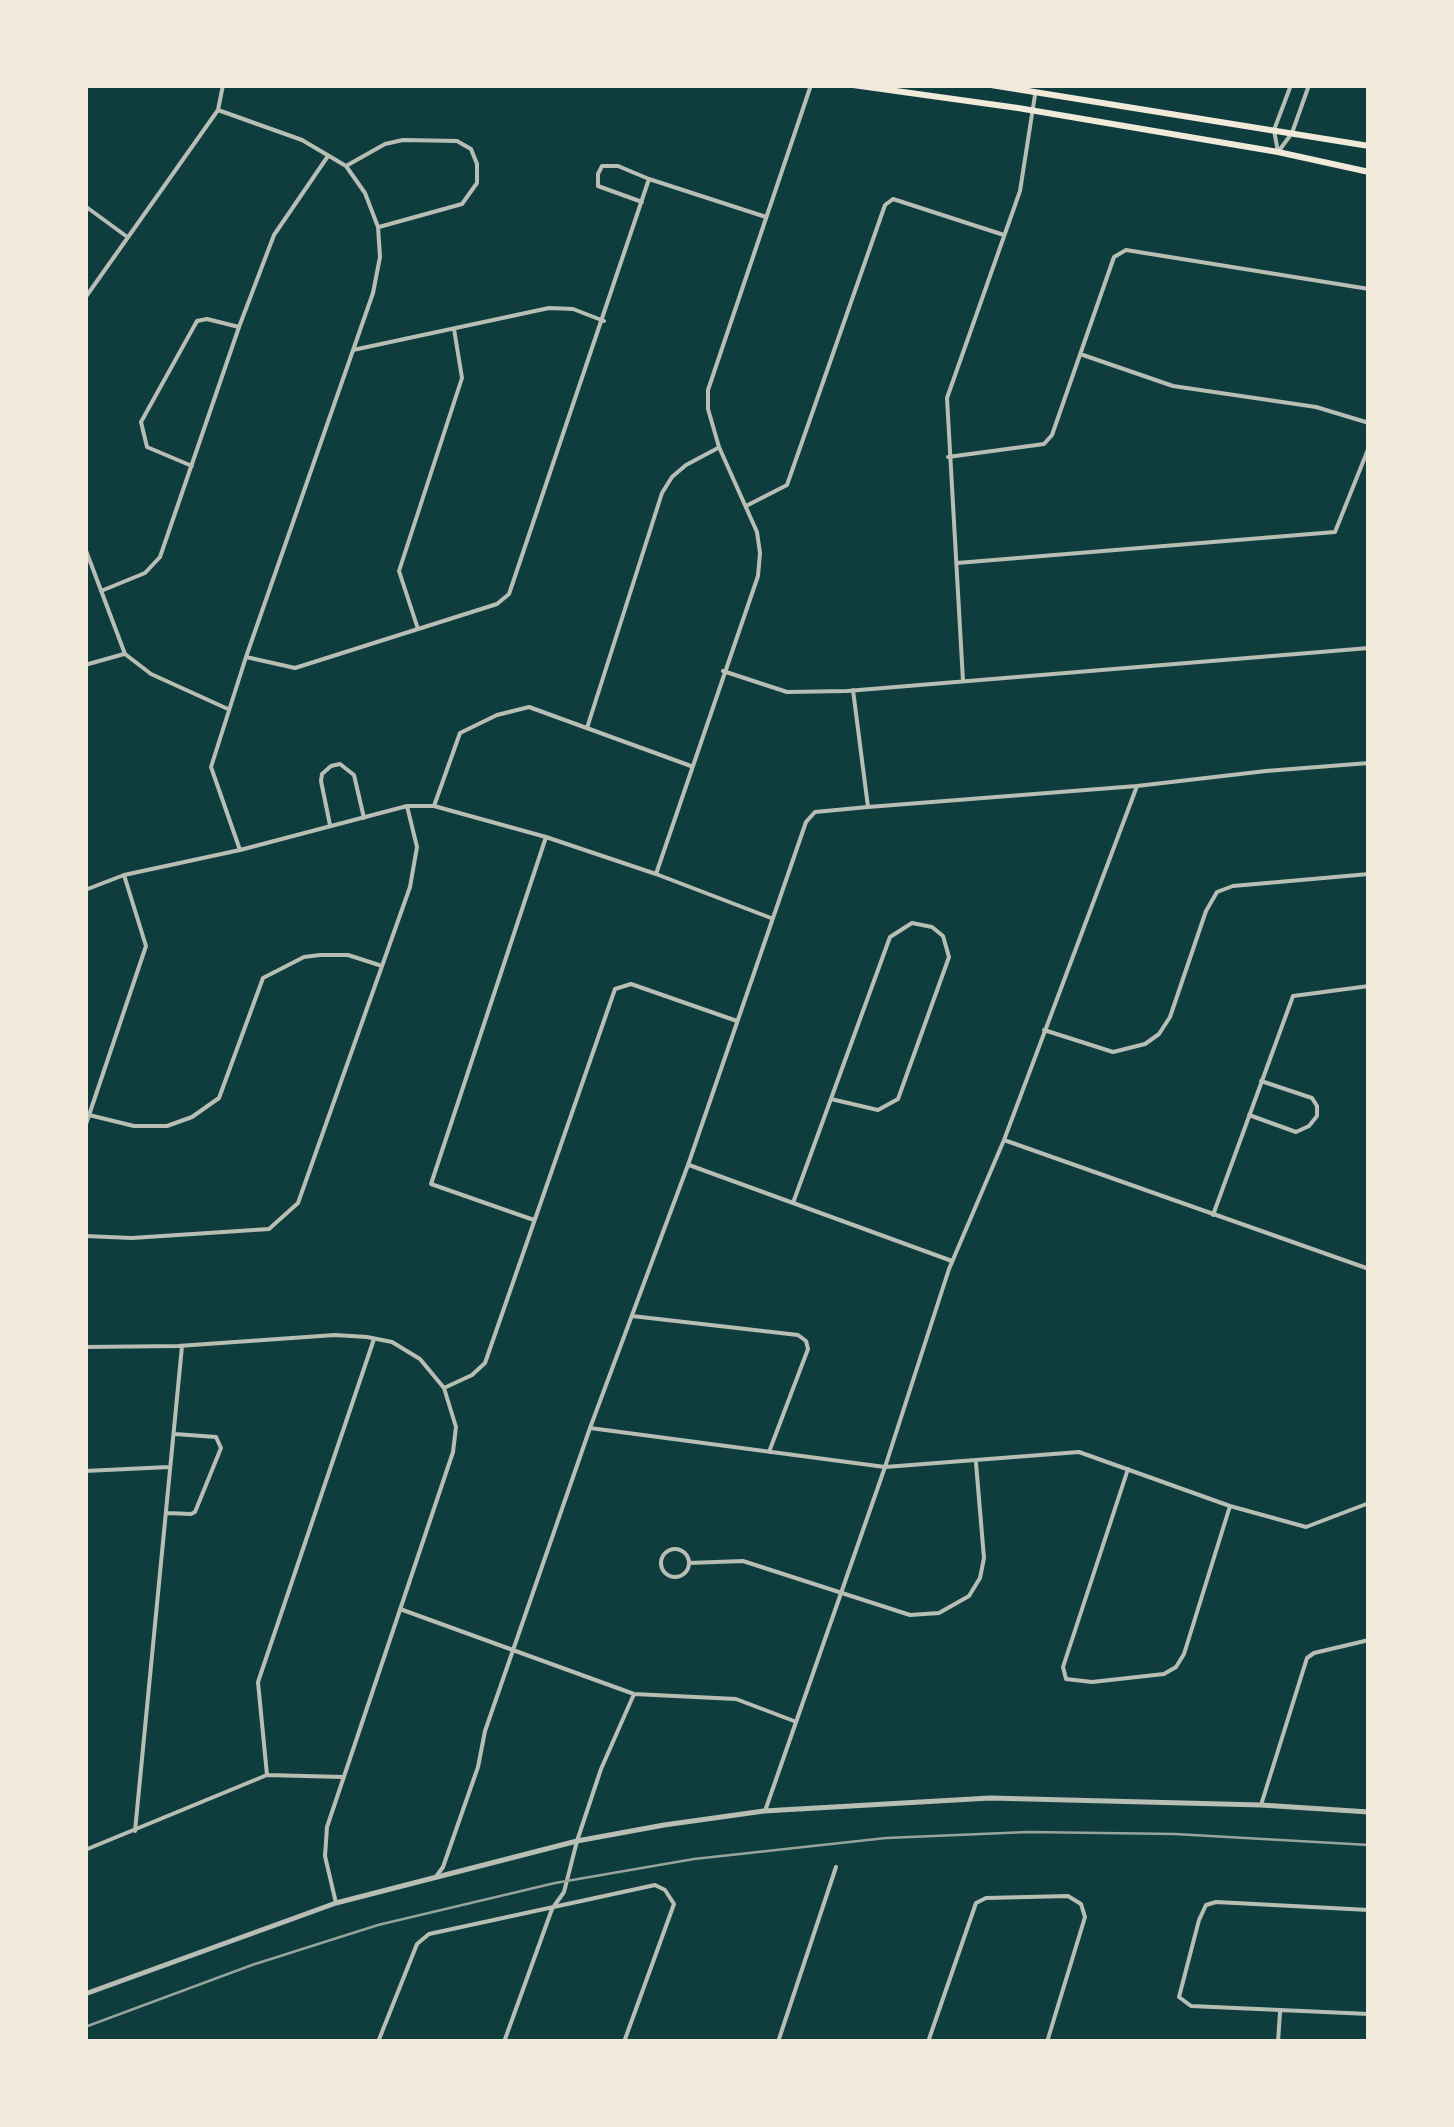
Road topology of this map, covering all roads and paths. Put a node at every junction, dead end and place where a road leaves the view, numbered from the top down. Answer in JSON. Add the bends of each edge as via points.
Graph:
{"nodes":[{"id":1,"x":223,"y":85,"type":"edge"},
{"id":2,"x":811,"y":85,"type":"edge"},
{"id":3,"x":852,"y":85,"type":"edge"},
{"id":4,"x":992,"y":85,"type":"edge"},
{"id":5,"x":1291,"y":85,"type":"edge"},
{"id":6,"x":1309,"y":85,"type":"edge"},
{"id":7,"x":1002,"y":86,"type":"edge"},
{"id":8,"x":1036,"y":90,"type":"junction"},
{"id":9,"x":218,"y":110,"type":"junction"},
{"id":10,"x":1032,"y":110,"type":"junction"},
{"id":11,"x":1274,"y":130,"type":"junction"},
{"id":12,"x":1292,"y":133,"type":"junction"},
{"id":13,"x":1369,"y":146,"type":"edge"},
{"id":14,"x":1278,"y":152,"type":"junction"},
{"id":15,"x":328,"y":156,"type":"junction"},
{"id":16,"x":346,"y":166,"type":"junction"},
{"id":17,"x":1369,"y":172,"type":"edge"},
{"id":18,"x":649,"y":179,"type":"junction"},
{"id":19,"x":642,"y":202,"type":"junction"},
{"id":20,"x":85,"y":206,"type":"edge"},
{"id":21,"x":766,"y":217,"type":"junction"},
{"id":22,"x":378,"y":227,"type":"junction"},
{"id":23,"x":1005,"y":235,"type":"junction"},
{"id":24,"x":127,"y":237,"type":"junction"},
{"id":25,"x":1369,"y":289,"type":"edge"},
{"id":26,"x":85,"y":298,"type":"edge"},
{"id":27,"x":604,"y":322,"type":"junction"},
{"id":28,"x":239,"y":327,"type":"junction"},
{"id":29,"x":454,"y":329,"type":"junction"},
{"id":30,"x":353,"y":350,"type":"junction"},
{"id":31,"x":1081,"y":354,"type":"junction"},
{"id":32,"x":1369,"y":423,"type":"edge"},
{"id":33,"x":1369,"y":447,"type":"edge"},
{"id":34,"x":719,"y":448,"type":"junction"},
{"id":35,"x":948,"y":457,"type":"junction"},
{"id":36,"x":192,"y":466,"type":"junction"},
{"id":37,"x":746,"y":506,"type":"junction"},
{"id":38,"x":85,"y":548,"type":"edge"},
{"id":39,"x":957,"y":562,"type":"junction"},
{"id":40,"x":101,"y":592,"type":"junction"},
{"id":41,"x":418,"y":629,"type":"junction"},
{"id":42,"x":1369,"y":648,"type":"edge"},
{"id":43,"x":124,"y":654,"type":"junction"},
{"id":44,"x":246,"y":657,"type":"junction"},
{"id":45,"x":85,"y":665,"type":"edge"},
{"id":46,"x":723,"y":671,"type":"junction"},
{"id":47,"x":963,"y":681,"type":"junction"},
{"id":48,"x":853,"y":690,"type":"junction"},
{"id":49,"x":229,"y":710,"type":"junction"},
{"id":50,"x":588,"y":728,"type":"junction"},
{"id":51,"x":1369,"y":763,"type":"edge"},
{"id":52,"x":691,"y":766,"type":"junction"},
{"id":53,"x":1136,"y":786,"type":"junction"},
{"id":54,"x":407,"y":806,"type":"junction"},
{"id":55,"x":434,"y":806,"type":"junction"},
{"id":56,"x":868,"y":808,"type":"junction"},
{"id":57,"x":364,"y":818,"type":"junction"},
{"id":58,"x":330,"y":826,"type":"junction"},
{"id":59,"x":546,"y":838,"type":"junction"},
{"id":60,"x":240,"y":850,"type":"junction"},
{"id":61,"x":656,"y":874,"type":"junction"},
{"id":62,"x":1369,"y":874,"type":"edge"},
{"id":63,"x":124,"y":876,"type":"junction"},
{"id":64,"x":85,"y":890,"type":"edge"},
{"id":65,"x":772,"y":918,"type":"junction"},
{"id":66,"x":381,"y":966,"type":"junction"},
{"id":67,"x":1369,"y":986,"type":"edge"},
{"id":68,"x":737,"y":1021,"type":"junction"},
{"id":69,"x":1044,"y":1030,"type":"junction"},
{"id":70,"x":1262,"y":1081,"type":"junction"},
{"id":71,"x":831,"y":1099,"type":"junction"},
{"id":72,"x":89,"y":1114,"type":"junction"},
{"id":73,"x":1249,"y":1115,"type":"junction"},
{"id":74,"x":85,"y":1127,"type":"edge"},
{"id":75,"x":1004,"y":1140,"type":"junction"},
{"id":76,"x":688,"y":1165,"type":"junction"},
{"id":77,"x":793,"y":1203,"type":"junction"},
{"id":78,"x":1213,"y":1215,"type":"junction"},
{"id":79,"x":536,"y":1221,"type":"junction"},
{"id":80,"x":85,"y":1236,"type":"edge"},
{"id":81,"x":952,"y":1261,"type":"junction"},
{"id":82,"x":1369,"y":1269,"type":"edge"},
{"id":83,"x":632,"y":1316,"type":"junction"},
{"id":84,"x":374,"y":1338,"type":"junction"},
{"id":85,"x":182,"y":1346,"type":"junction"},
{"id":86,"x":85,"y":1347,"type":"edge"},
{"id":87,"x":444,"y":1388,"type":"junction"},
{"id":88,"x":590,"y":1428,"type":"junction"},
{"id":89,"x":176,"y":1434,"type":"junction"},
{"id":90,"x":769,"y":1452,"type":"junction"},
{"id":91,"x":976,"y":1461,"type":"junction"},
{"id":92,"x":169,"y":1467,"type":"junction"},
{"id":93,"x":885,"y":1467,"type":"junction"},
{"id":94,"x":1128,"y":1469,"type":"junction"},
{"id":95,"x":85,"y":1471,"type":"edge"},
{"id":96,"x":1369,"y":1502,"type":"edge"},
{"id":97,"x":1230,"y":1506,"type":"junction"},
{"id":98,"x":166,"y":1513,"type":"junction"},
{"id":99,"x":688,"y":1563,"type":"junction"},
{"id":100,"x":841,"y":1591,"type":"junction"},
{"id":101,"x":400,"y":1609,"type":"junction"},
{"id":102,"x":1369,"y":1640,"type":"edge"},
{"id":103,"x":515,"y":1649,"type":"junction"},
{"id":104,"x":634,"y":1694,"type":"junction"},
{"id":105,"x":794,"y":1721,"type":"junction"},
{"id":106,"x":267,"y":1775,"type":"junction"},
{"id":107,"x":343,"y":1777,"type":"junction"},
{"id":108,"x":1261,"y":1805,"type":"junction"},
{"id":109,"x":764,"y":1812,"type":"junction"},
{"id":110,"x":1369,"y":1812,"type":"edge"},
{"id":111,"x":135,"y":1831,"type":"junction"},
{"id":112,"x":576,"y":1841,"type":"junction"},
{"id":113,"x":85,"y":1850,"type":"edge"},
{"id":114,"x":836,"y":1867,"type":"dead end"},
{"id":115,"x":434,"y":1878,"type":"junction"},
{"id":116,"x":336,"y":1902,"type":"junction"},
{"id":117,"x":552,"y":1909,"type":"junction"},
{"id":118,"x":1369,"y":1910,"type":"edge"},
{"id":119,"x":85,"y":1994,"type":"edge"},
{"id":120,"x":1280,"y":2012,"type":"junction"},
{"id":121,"x":1369,"y":2014,"type":"edge"},
{"id":122,"x":378,"y":2042,"type":"edge"},
{"id":123,"x":504,"y":2042,"type":"edge"},
{"id":124,"x":624,"y":2042,"type":"edge"},
{"id":125,"x":778,"y":2042,"type":"edge"},
{"id":126,"x":928,"y":2042,"type":"edge"},
{"id":127,"x":1046,"y":2042,"type":"edge"},
{"id":128,"x":1278,"y":2042,"type":"edge"}],
"edges":[{"from":1,"to":9,"type":"street"},
{"from":2,"to":21,"type":"street"},
{"from":3,"to":10,"type":"main road"},
{"from":4,"to":7,"type":"main road"},
{"from":5,"to":11,"type":"street"},
{"from":6,"to":12,"type":"street"},
{"from":7,"to":8,"type":"main road"},
{"from":8,"to":10,"type":"street"},
{"from":8,"to":11,"type":"main road"},
{"from":9,"to":15,"type":"street"},
{"from":9,"to":24,"type":"street"},
{"from":10,"to":14,"type":"main road"},
{"from":10,"to":23,"type":"street","via":[[1020,190]]},
{"from":11,"to":12,"type":"main road"},
{"from":11,"to":14,"type":"street"},
{"from":12,"to":13,"type":"main road"},
{"from":12,"to":14,"type":"street"},
{"from":14,"to":17,"type":"main road"},
{"from":15,"to":16,"type":"street"},
{"from":15,"to":28,"type":"street","via":[[274,234]]},
{"from":16,"to":22,"type":"street"},
{"from":16,"to":22,"type":"street","via":[[403,140],[457,141],[471,150],[477,182],[462,204]]},
{"from":18,"to":19,"type":"street"},
{"from":18,"to":19,"type":"street","via":[[618,166],[602,166],[598,174],[598,186]]},
{"from":18,"to":21,"type":"street"},
{"from":19,"to":27,"type":"street"},
{"from":20,"to":24,"type":"street"},
{"from":21,"to":34,"type":"street","via":[[708,390]]},
{"from":22,"to":30,"type":"street","via":[[374,294]]},
{"from":23,"to":35,"type":"street","via":[[947,398]]},
{"from":23,"to":37,"type":"street","via":[[893,199],[885,204],[788,486]]},
{"from":24,"to":26,"type":"street"},
{"from":25,"to":31,"type":"street","via":[[1126,250],[1114,257]]},
{"from":27,"to":29,"type":"street","via":[[549,308]]},
{"from":27,"to":41,"type":"street","via":[[509,594]]},
{"from":28,"to":36,"type":"street"},
{"from":28,"to":36,"type":"street","via":[[197,321],[141,422],[146,447]]},
{"from":29,"to":30,"type":"street"},
{"from":29,"to":41,"type":"street","via":[[462,378],[399,571]]},
{"from":30,"to":44,"type":"street"},
{"from":31,"to":32,"type":"street","via":[[1173,386],[1316,407]]},
{"from":31,"to":35,"type":"street","via":[[1044,444]]},
{"from":33,"to":39,"type":"street","via":[[1335,532]]},
{"from":34,"to":37,"type":"street"},
{"from":34,"to":50,"type":"street","via":[[686,464],[662,492]]},
{"from":35,"to":39,"type":"street"},
{"from":36,"to":40,"type":"street","via":[[160,557],[145,572]]},
{"from":37,"to":46,"type":"street","via":[[758,542],[758,576]]},
{"from":38,"to":40,"type":"street"},
{"from":39,"to":47,"type":"street"},
{"from":40,"to":43,"type":"street"},
{"from":41,"to":44,"type":"street","via":[[295,668]]},
{"from":42,"to":47,"type":"street"},
{"from":43,"to":45,"type":"street"},
{"from":43,"to":49,"type":"street","via":[[150,674]]},
{"from":44,"to":49,"type":"street"},
{"from":46,"to":48,"type":"street","via":[[786,692]]},
{"from":46,"to":52,"type":"street"},
{"from":47,"to":48,"type":"street"},
{"from":48,"to":56,"type":"street"},
{"from":49,"to":60,"type":"street","via":[[212,767]]},
{"from":50,"to":52,"type":"street"},
{"from":50,"to":55,"type":"street","via":[[529,708],[460,733]]},
{"from":51,"to":53,"type":"street"},
{"from":52,"to":61,"type":"street"},
{"from":53,"to":56,"type":"street"},
{"from":53,"to":69,"type":"street"},
{"from":54,"to":55,"type":"street"},
{"from":54,"to":57,"type":"street"},
{"from":54,"to":66,"type":"street","via":[[416,832],[415,860]]},
{"from":55,"to":59,"type":"street"},
{"from":56,"to":65,"type":"street","via":[[815,812],[806,822]]},
{"from":57,"to":58,"type":"street"},
{"from":57,"to":58,"type":"street","via":[[354,775],[340,764],[331,766],[321,781]]},
{"from":58,"to":60,"type":"street"},
{"from":59,"to":61,"type":"street"},
{"from":59,"to":79,"type":"street","via":[[430,1184]]},
{"from":60,"to":63,"type":"street"},
{"from":61,"to":65,"type":"street"},
{"from":62,"to":69,"type":"street","via":[[1217,892],[1170,1017],[1145,1044],[1113,1052]]},
{"from":63,"to":64,"type":"street"},
{"from":63,"to":72,"type":"street","via":[[146,946]]},
{"from":65,"to":68,"type":"street"},
{"from":66,"to":72,"type":"street","via":[[320,955],[263,978],[220,1098],[192,1117],[167,1126],[134,1126]]},
{"from":66,"to":80,"type":"street","via":[[298,1203],[269,1229]]},
{"from":67,"to":70,"type":"street","via":[[1294,996]]},
{"from":68,"to":76,"type":"street"},
{"from":68,"to":79,"type":"street","via":[[631,984],[615,990]]},
{"from":69,"to":75,"type":"street"},
{"from":70,"to":73,"type":"street"},
{"from":70,"to":73,"type":"street","via":[[1312,1098],[1317,1116],[1296,1132]]},
{"from":71,"to":71,"type":"street","via":[[878,1110],[898,1099],[949,957],[943,936],[932,927],[912,923],[890,938]]},
{"from":71,"to":77,"type":"street"},
{"from":72,"to":74,"type":"street"},
{"from":73,"to":78,"type":"street"},
{"from":75,"to":78,"type":"street"},
{"from":75,"to":81,"type":"street"},
{"from":76,"to":77,"type":"street"},
{"from":76,"to":83,"type":"street"},
{"from":77,"to":81,"type":"street"},
{"from":78,"to":82,"type":"street"},
{"from":79,"to":87,"type":"street","via":[[485,1364]]},
{"from":81,"to":93,"type":"street"},
{"from":83,"to":88,"type":"street"},
{"from":83,"to":90,"type":"street","via":[[806,1341]]},
{"from":84,"to":85,"type":"street"},
{"from":84,"to":87,"type":"street","via":[[420,1359]]},
{"from":84,"to":106,"type":"street","via":[[258,1682]]},
{"from":85,"to":86,"type":"street"},
{"from":85,"to":89,"type":"street"},
{"from":87,"to":101,"type":"street","via":[[456,1427],[453,1452]]},
{"from":88,"to":90,"type":"street"},
{"from":88,"to":103,"type":"street"},
{"from":89,"to":92,"type":"street"},
{"from":89,"to":98,"type":"street","via":[[216,1437],[220,1448],[196,1512]]},
{"from":90,"to":93,"type":"street"},
{"from":91,"to":93,"type":"street"},
{"from":91,"to":94,"type":"street","via":[[1079,1452]]},
{"from":91,"to":100,"type":"street","via":[[984,1558],[969,1596],[939,1613],[910,1615]]},
{"from":92,"to":95,"type":"street"},
{"from":92,"to":98,"type":"street"},
{"from":93,"to":100,"type":"street"},
{"from":94,"to":97,"type":"street"},
{"from":94,"to":97,"type":"street","via":[[1062,1667],[1066,1679],[1092,1682],[1176,1667]]},
{"from":96,"to":97,"type":"street","via":[[1306,1527]]},
{"from":98,"to":111,"type":"street"},
{"from":99,"to":99,"type":"street","via":[[674,1549],[661,1564],[669,1576],[678,1576]]},
{"from":99,"to":100,"type":"street","via":[[744,1561]]},
{"from":100,"to":105,"type":"street"},
{"from":101,"to":103,"type":"street"},
{"from":101,"to":107,"type":"street"},
{"from":102,"to":108,"type":"street","via":[[1308,1658]]},
{"from":103,"to":104,"type":"street"},
{"from":103,"to":115,"type":"street","via":[[444,1867]]},
{"from":104,"to":105,"type":"street","via":[[736,1699]]},
{"from":104,"to":112,"type":"street"},
{"from":105,"to":109,"type":"street"},
{"from":106,"to":107,"type":"street"},
{"from":106,"to":111,"type":"street"},
{"from":107,"to":116,"type":"street","via":[[326,1827]]},
{"from":108,"to":109,"type":"street","via":[[990,1798]]},
{"from":108,"to":110,"type":"street"},
{"from":109,"to":112,"type":"street"},
{"from":111,"to":113,"type":"street"},
{"from":112,"to":115,"type":"street"},
{"from":112,"to":117,"type":"street","via":[[564,1892]]},
{"from":114,"to":125,"type":"street"},
{"from":115,"to":116,"type":"street"},
{"from":116,"to":119,"type":"street"},
{"from":117,"to":122,"type":"street","via":[[429,1934],[417,1944]]},
{"from":117,"to":123,"type":"street"},
{"from":117,"to":124,"type":"street","via":[[655,1885],[674,1904]]},
{"from":118,"to":120,"type":"street","via":[[1206,1905],[1182,1976],[1184,2004]]},
{"from":120,"to":121,"type":"street"},
{"from":120,"to":128,"type":"street"},
{"from":126,"to":127,"type":"street","via":[[976,1903],[1068,1896],[1086,1917]]}]}
